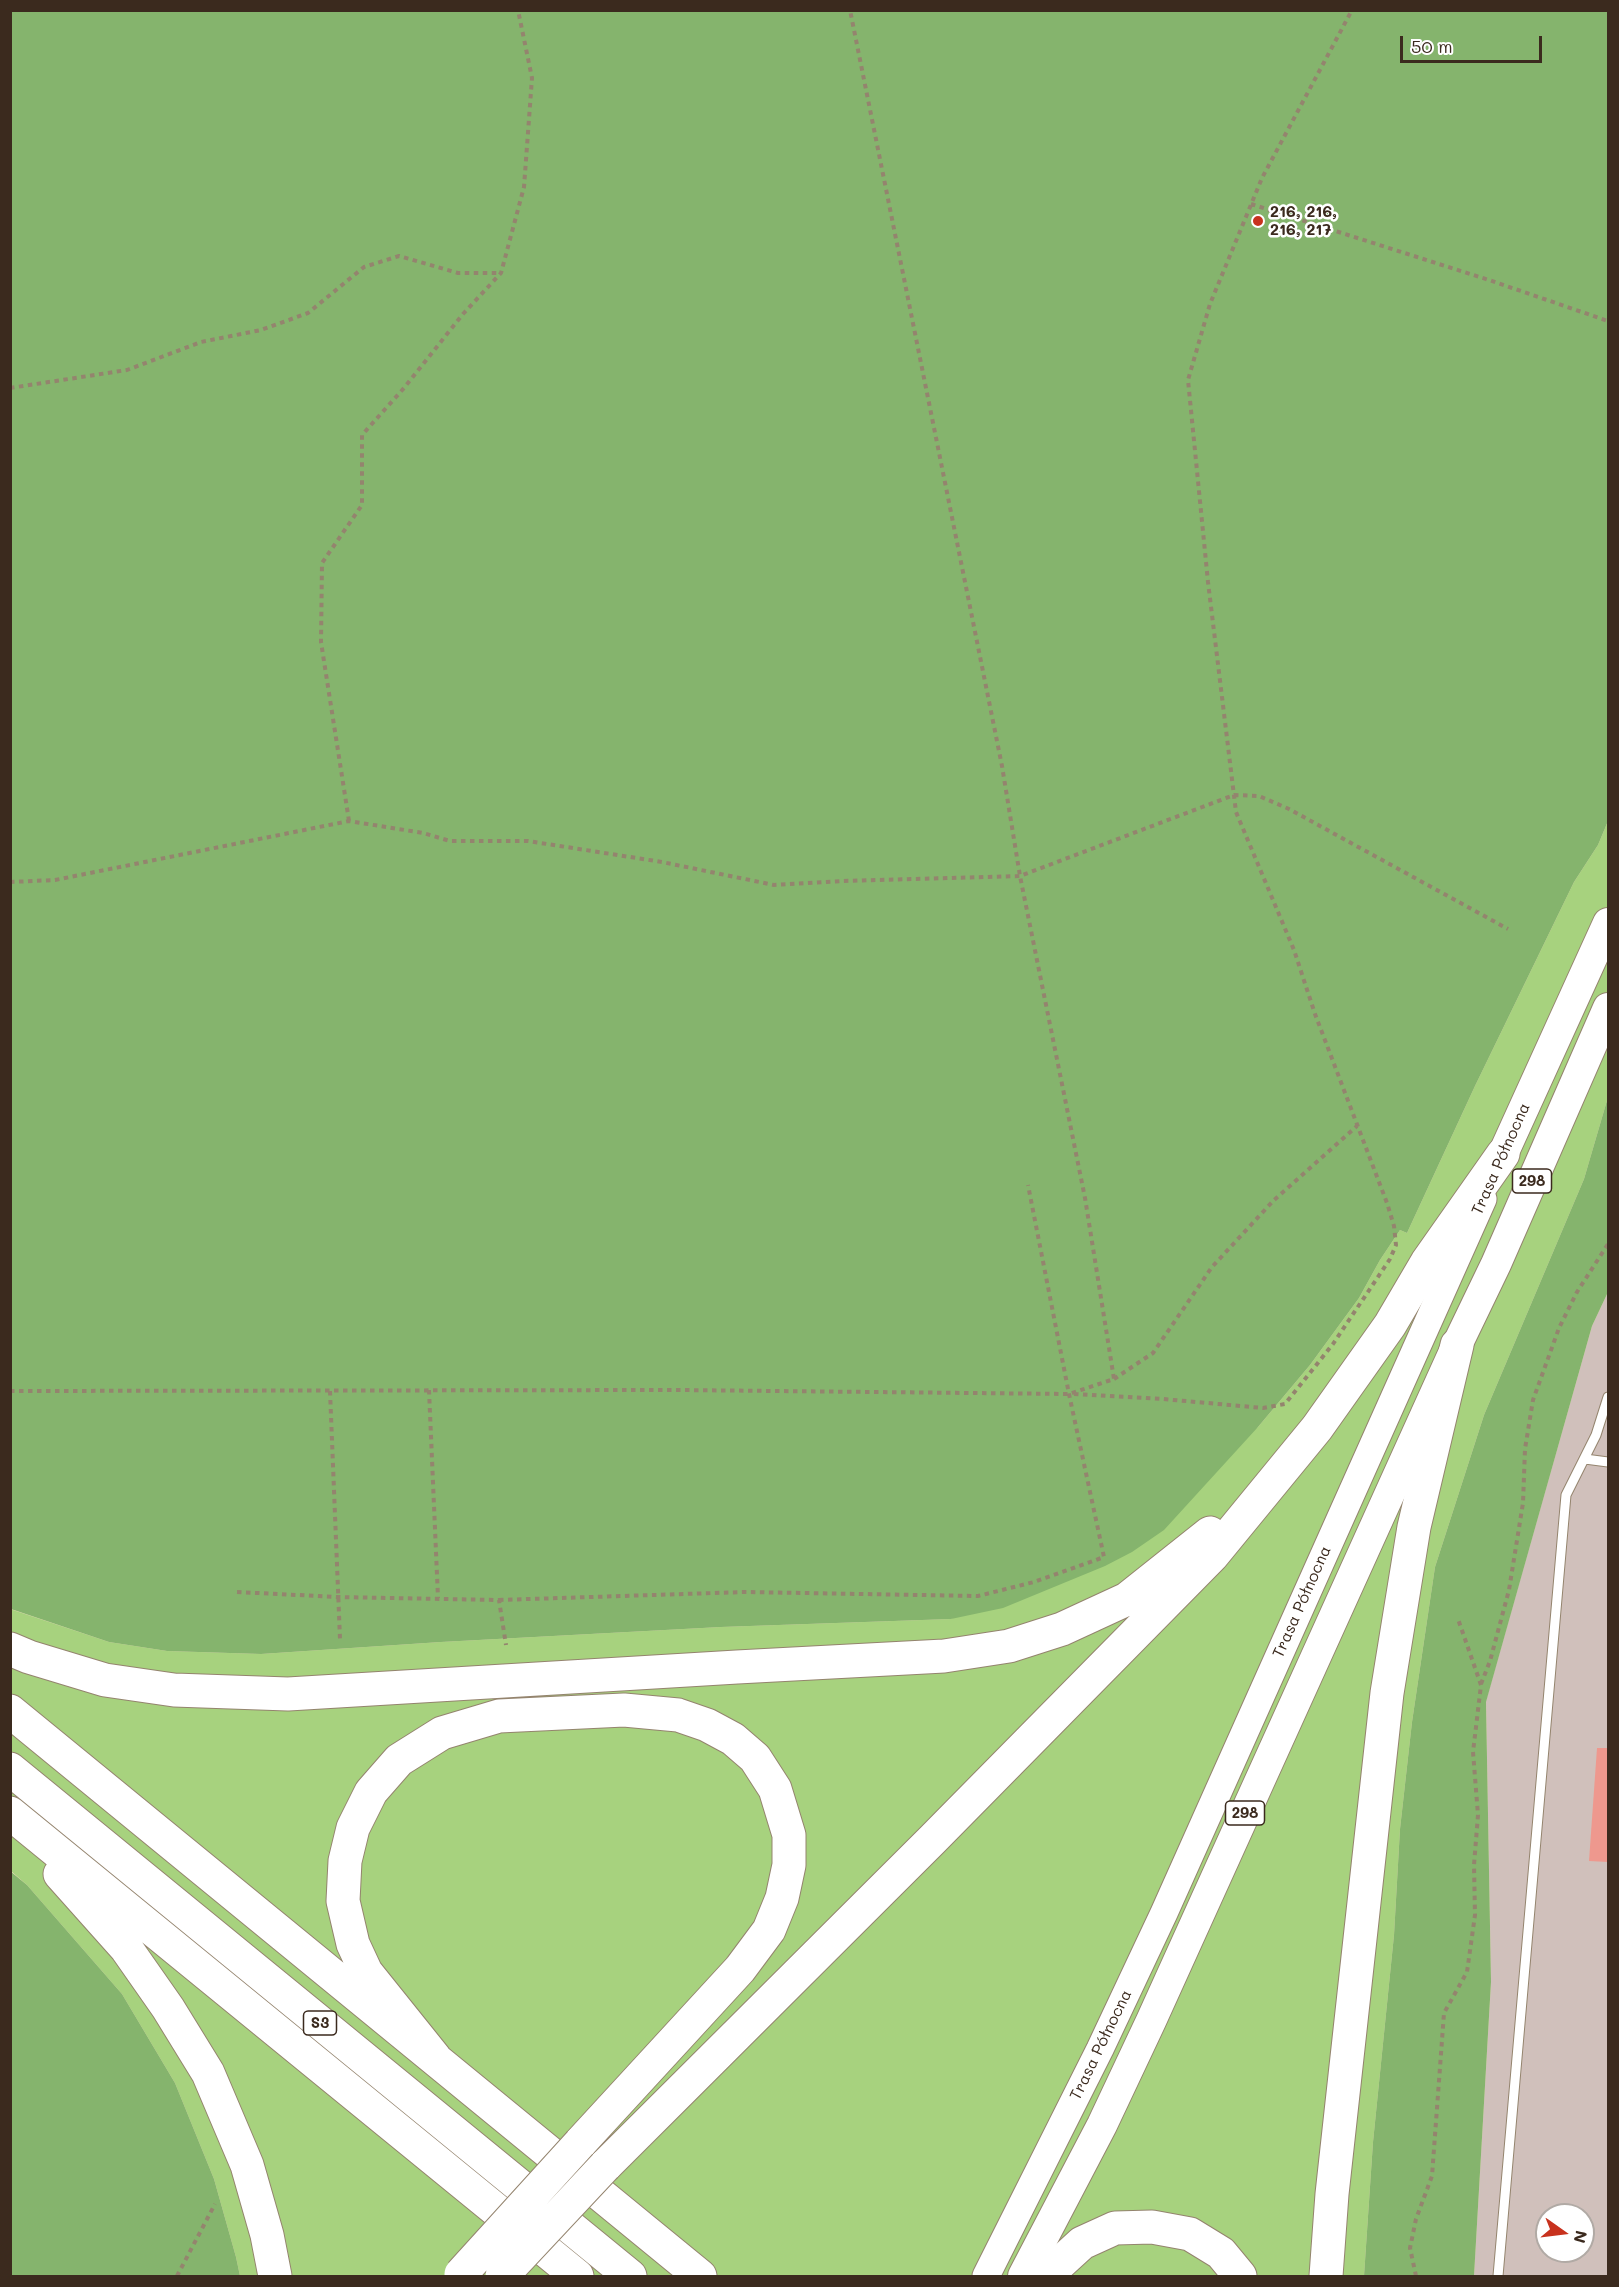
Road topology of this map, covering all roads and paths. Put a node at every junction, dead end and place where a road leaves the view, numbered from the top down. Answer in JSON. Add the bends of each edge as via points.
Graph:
{"nodes":[{"id":1,"x":518,"y":10,"type":"edge"},
{"id":2,"x":850,"y":10,"type":"edge"},
{"id":3,"x":1352,"y":10,"type":"edge"},
{"id":4,"x":1251,"y":204,"type":"junction"},
{"id":5,"x":501,"y":273,"type":"junction"},
{"id":6,"x":1608,"y":321,"type":"edge"},
{"id":7,"x":10,"y":388,"type":"edge"},
{"id":8,"x":1234,"y":795,"type":"junction"},
{"id":9,"x":349,"y":821,"type":"junction"},
{"id":10,"x":1020,"y":876,"type":"junction"},
{"id":11,"x":10,"y":882,"type":"edge"},
{"id":12,"x":1608,"y":923,"type":"edge"},
{"id":13,"x":1508,"y":929,"type":"dead end"},
{"id":14,"x":1608,"y":1008,"type":"edge"},
{"id":15,"x":1357,"y":1126,"type":"junction"},
{"id":16,"x":1503,"y":1154,"type":"junction"},
{"id":17,"x":1028,"y":1185,"type":"dead end"},
{"id":18,"x":1608,"y":1245,"type":"edge"},
{"id":19,"x":1457,"y":1345,"type":"junction"},
{"id":20,"x":1114,"y":1379,"type":"junction"},
{"id":21,"x":429,"y":1390,"type":"junction"},
{"id":22,"x":10,"y":1391,"type":"edge"},
{"id":23,"x":330,"y":1391,"type":"junction"},
{"id":24,"x":1069,"y":1394,"type":"junction"},
{"id":25,"x":1608,"y":1397,"type":"edge"},
{"id":26,"x":1585,"y":1459,"type":"junction"},
{"id":27,"x":1608,"y":1462,"type":"edge"},
{"id":28,"x":1271,"y":1485,"type":"junction"},
{"id":29,"x":237,"y":1592,"type":"dead end"},
{"id":30,"x":338,"y":1597,"type":"junction"},
{"id":31,"x":438,"y":1598,"type":"junction"},
{"id":32,"x":500,"y":1600,"type":"junction"},
{"id":33,"x":1458,"y":1619,"type":"dead end"},
{"id":34,"x":340,"y":1639,"type":"dead end"},
{"id":35,"x":506,"y":1645,"type":"dead end"},
{"id":36,"x":10,"y":1649,"type":"edge"},
{"id":37,"x":1481,"y":1685,"type":"junction"},
{"id":38,"x":10,"y":1711,"type":"edge"},
{"id":39,"x":10,"y":1769,"type":"edge"},
{"id":40,"x":10,"y":1813,"type":"edge"},
{"id":41,"x":10,"y":1818,"type":"edge"},
{"id":42,"x":435,"y":2058,"type":"junction"},
{"id":43,"x":215,"y":2204,"type":"dead end"},
{"id":44,"x":459,"y":2275,"type":"edge"},
{"id":45,"x":177,"y":2277,"type":"edge"},
{"id":46,"x":275,"y":2277,"type":"edge"},
{"id":47,"x":502,"y":2277,"type":"edge"},
{"id":48,"x":577,"y":2277,"type":"edge"},
{"id":49,"x":630,"y":2277,"type":"edge"},
{"id":50,"x":700,"y":2277,"type":"edge"},
{"id":51,"x":986,"y":2277,"type":"edge"},
{"id":52,"x":1023,"y":2277,"type":"edge"},
{"id":53,"x":1046,"y":2277,"type":"edge"},
{"id":54,"x":1240,"y":2277,"type":"edge"},
{"id":55,"x":1326,"y":2277,"type":"edge"},
{"id":56,"x":1416,"y":2277,"type":"edge"},
{"id":57,"x":1498,"y":2277,"type":"edge"}],
"edges":[{"from":1,"to":5,"type":"path","via":[[532,78],[524,187]]},
{"from":2,"to":10,"type":"path","via":[[1002,766]]},
{"from":3,"to":4,"type":"path"},
{"from":4,"to":6,"type":"path"},
{"from":4,"to":8,"type":"path","via":[[1210,304],[1188,380]]},
{"from":5,"to":7,"type":"path","via":[[458,273],[399,256],[364,267],[308,313],[261,330],[201,342],[127,370]]},
{"from":5,"to":9,"type":"path","via":[[362,435],[362,505],[322,563],[321,642]]},
{"from":8,"to":10,"type":"path"},
{"from":8,"to":13,"type":"path","via":[[1259,796],[1289,809]]},
{"from":8,"to":15,"type":"path","via":[[1236,812],[1294,950]]},
{"from":9,"to":10,"type":"path","via":[[450,841],[551,845],[774,885]]},
{"from":9,"to":11,"type":"path","via":[[55,880]]},
{"from":10,"to":20,"type":"path","via":[[1085,1198]]},
{"from":12,"to":16,"type":"main road","name":"Trasa Północna","number":"298"},
{"from":14,"to":19,"type":"main road","name":"Trasa Północna","number":"298"},
{"from":15,"to":20,"type":"path","via":[[1274,1200],[1212,1267],[1153,1353]]},
{"from":15,"to":24,"type":"path","via":[[1387,1203],[1396,1245],[1333,1344],[1285,1404],[1263,1408]]},
{"from":16,"to":28,"type":"highway","via":[[1428,1262],[1390,1325]]},
{"from":16,"to":51,"type":"street","name":"Trasa Północna","via":[[1164,1913]]},
{"from":17,"to":24,"type":"path"},
{"from":18,"to":37,"type":"path","via":[[1572,1301],[1533,1400],[1509,1590]]},
{"from":19,"to":52,"type":"main road","name":"Trasa Północna","number":"298","via":[[1151,2021]]},
{"from":19,"to":55,"type":"highway","via":[[1414,1527],[1387,1693]]},
{"from":20,"to":24,"type":"path"},
{"from":21,"to":23,"type":"path"},
{"from":21,"to":24,"type":"path"},
{"from":21,"to":31,"type":"path"},
{"from":22,"to":23,"type":"path"},
{"from":23,"to":30,"type":"path"},
{"from":24,"to":32,"type":"path","via":[[1104,1557],[1034,1582],[978,1596],[745,1592]]},
{"from":25,"to":26,"type":"lane"},
{"from":26,"to":27,"type":"lane"},
{"from":26,"to":57,"type":"lane","via":[[1566,1495]]},
{"from":28,"to":36,"type":"highway","via":[[1127,1599],[1051,1633],[1009,1646],[944,1656],[288,1694],[174,1690],[105,1680]]},
{"from":28,"to":47,"type":"highway","bridge":true,"via":[[1212,1556],[1147,1623],[605,2166]]},
{"from":29,"to":30,"type":"path"},
{"from":30,"to":31,"type":"path"},
{"from":30,"to":34,"type":"path"},
{"from":31,"to":32,"type":"path"},
{"from":32,"to":35,"type":"path"},
{"from":33,"to":37,"type":"path"},
{"from":37,"to":56,"type":"path","via":[[1473,1752],[1478,1815],[1475,1915],[1467,1971],[1444,2013],[1432,2176],[1410,2248]]},
{"from":38,"to":42,"type":"highway"},
{"from":39,"to":49,"type":"highway","number":"S3"},
{"from":40,"to":48,"type":"highway","number":"S3"},
{"from":41,"to":46,"type":"highway","via":[[126,1948],[208,2073],[247,2165]]},
{"from":42,"to":44,"type":"highway","bridge":true,"via":[[366,1972],[353,1944],[343,1901],[345,1861],[353,1828],[371,1792],[399,1760],[442,1733],[499,1716],[624,1710],[678,1715],[707,1725],[733,1739],[755,1758],[776,1789],[789,1835],[789,1865],[782,1898],[769,1930],[740,1969]]},
{"from":42,"to":50,"type":"highway"},
{"from":43,"to":45,"type":"path"},
{"from":53,"to":54,"type":"highway","via":[[1082,2243],[1115,2228],[1152,2227],[1190,2235],[1221,2253]]}]}
